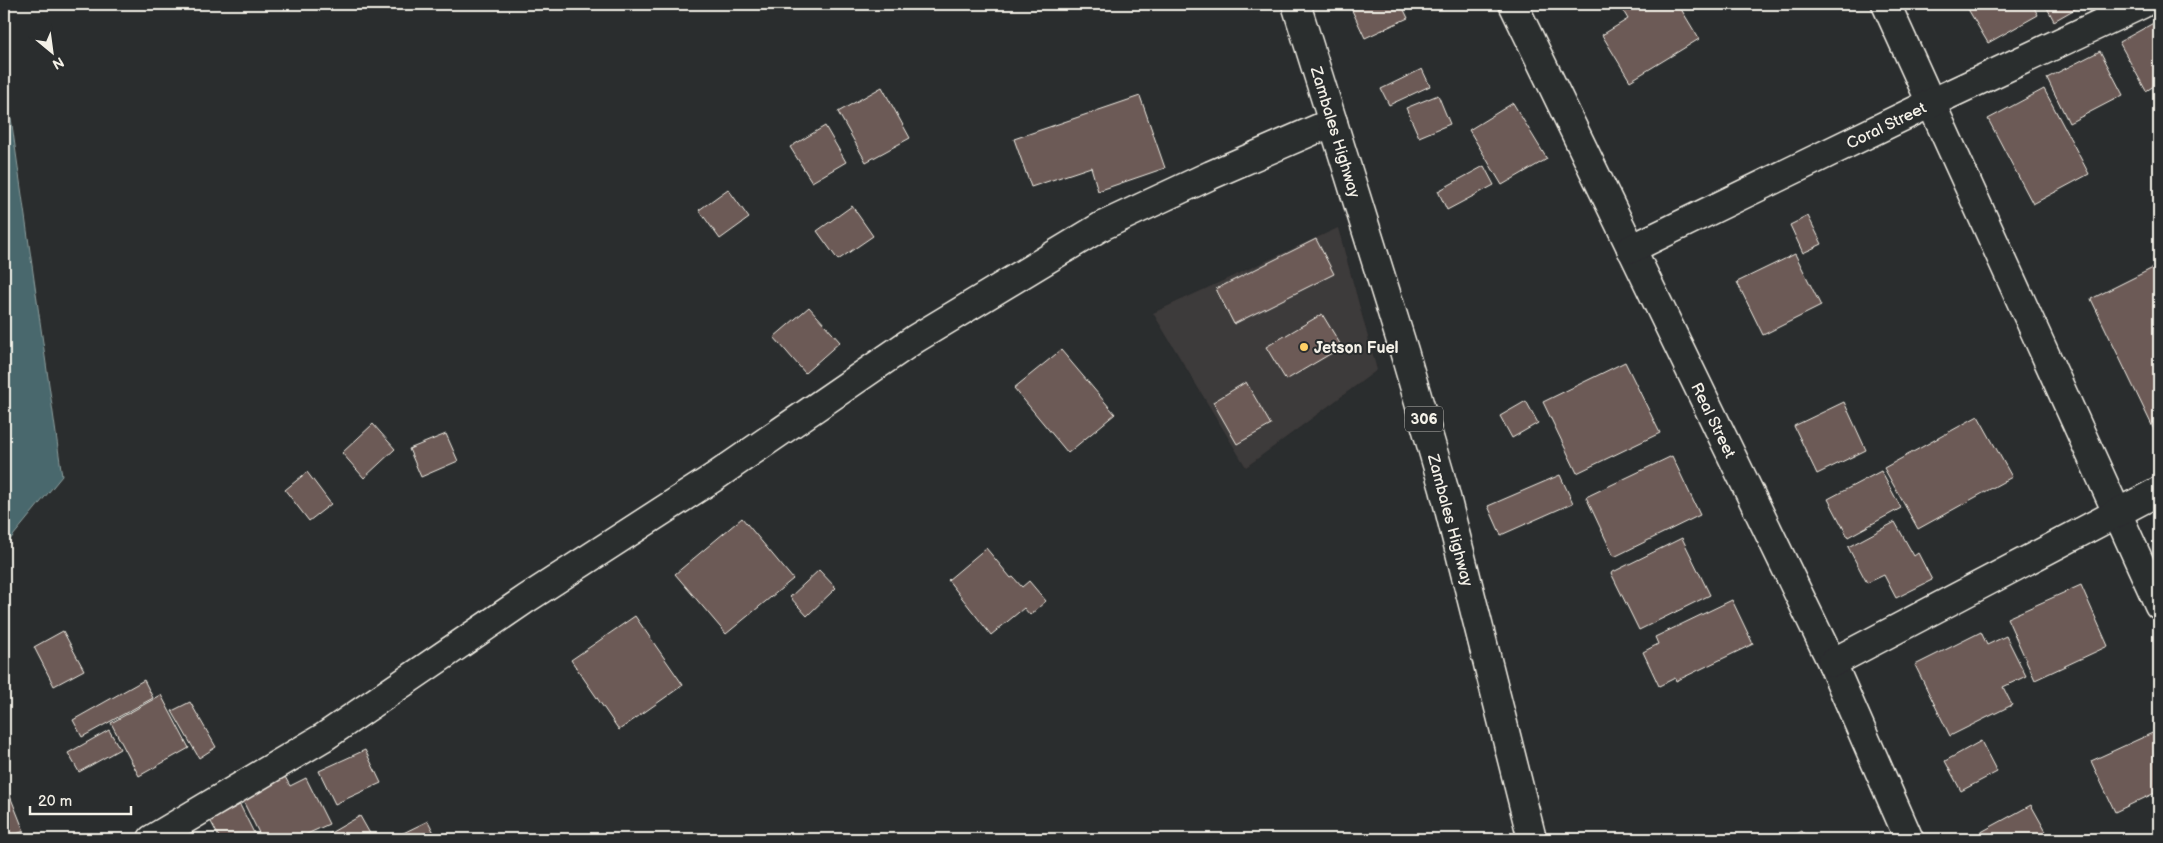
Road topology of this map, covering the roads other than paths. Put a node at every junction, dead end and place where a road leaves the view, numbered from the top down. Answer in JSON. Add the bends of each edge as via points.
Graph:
{"nodes":[{"id":1,"x":1296,"y":4,"type":"edge"},
{"id":2,"x":1513,"y":4,"type":"edge"},
{"id":3,"x":1886,"y":4,"type":"edge"},
{"id":4,"x":2142,"y":4,"type":"edge"},
{"id":5,"x":1931,"y":103,"type":"junction"},
{"id":6,"x":1333,"y":122,"type":"junction"},
{"id":7,"x":1631,"y":249,"type":"junction"},
{"id":8,"x":2159,"y":491,"type":"edge"},
{"id":9,"x":2118,"y":511,"type":"junction"},
{"id":10,"x":2159,"y":605,"type":"edge"},
{"id":11,"x":1832,"y":662,"type":"junction"},
{"id":12,"x":152,"y":839,"type":"edge"},
{"id":13,"x":1532,"y":839,"type":"edge"},
{"id":14,"x":1908,"y":839,"type":"edge"}],
"edges":[{"from":1,"to":6,"type":"street","name":"Zambales Highway","number":"306"},
{"from":2,"to":7,"type":"street","name":"Real Street"},
{"from":3,"to":5,"type":"street"},
{"from":4,"to":5,"type":"street","name":"Coral Street"},
{"from":5,"to":7,"type":"street","name":"Coral Street"},
{"from":5,"to":9,"type":"street"},
{"from":6,"to":12,"type":"street","via":[[1102,226],[915,339],[324,737]]},
{"from":6,"to":13,"type":"street","name":"Zambales Highway","number":"306","via":[[1444,489]]},
{"from":7,"to":11,"type":"street","name":"Real Street"},
{"from":8,"to":9,"type":"street"},
{"from":9,"to":10,"type":"street"},
{"from":9,"to":11,"type":"street"},
{"from":11,"to":14,"type":"street","name":"Real Street"}]}
